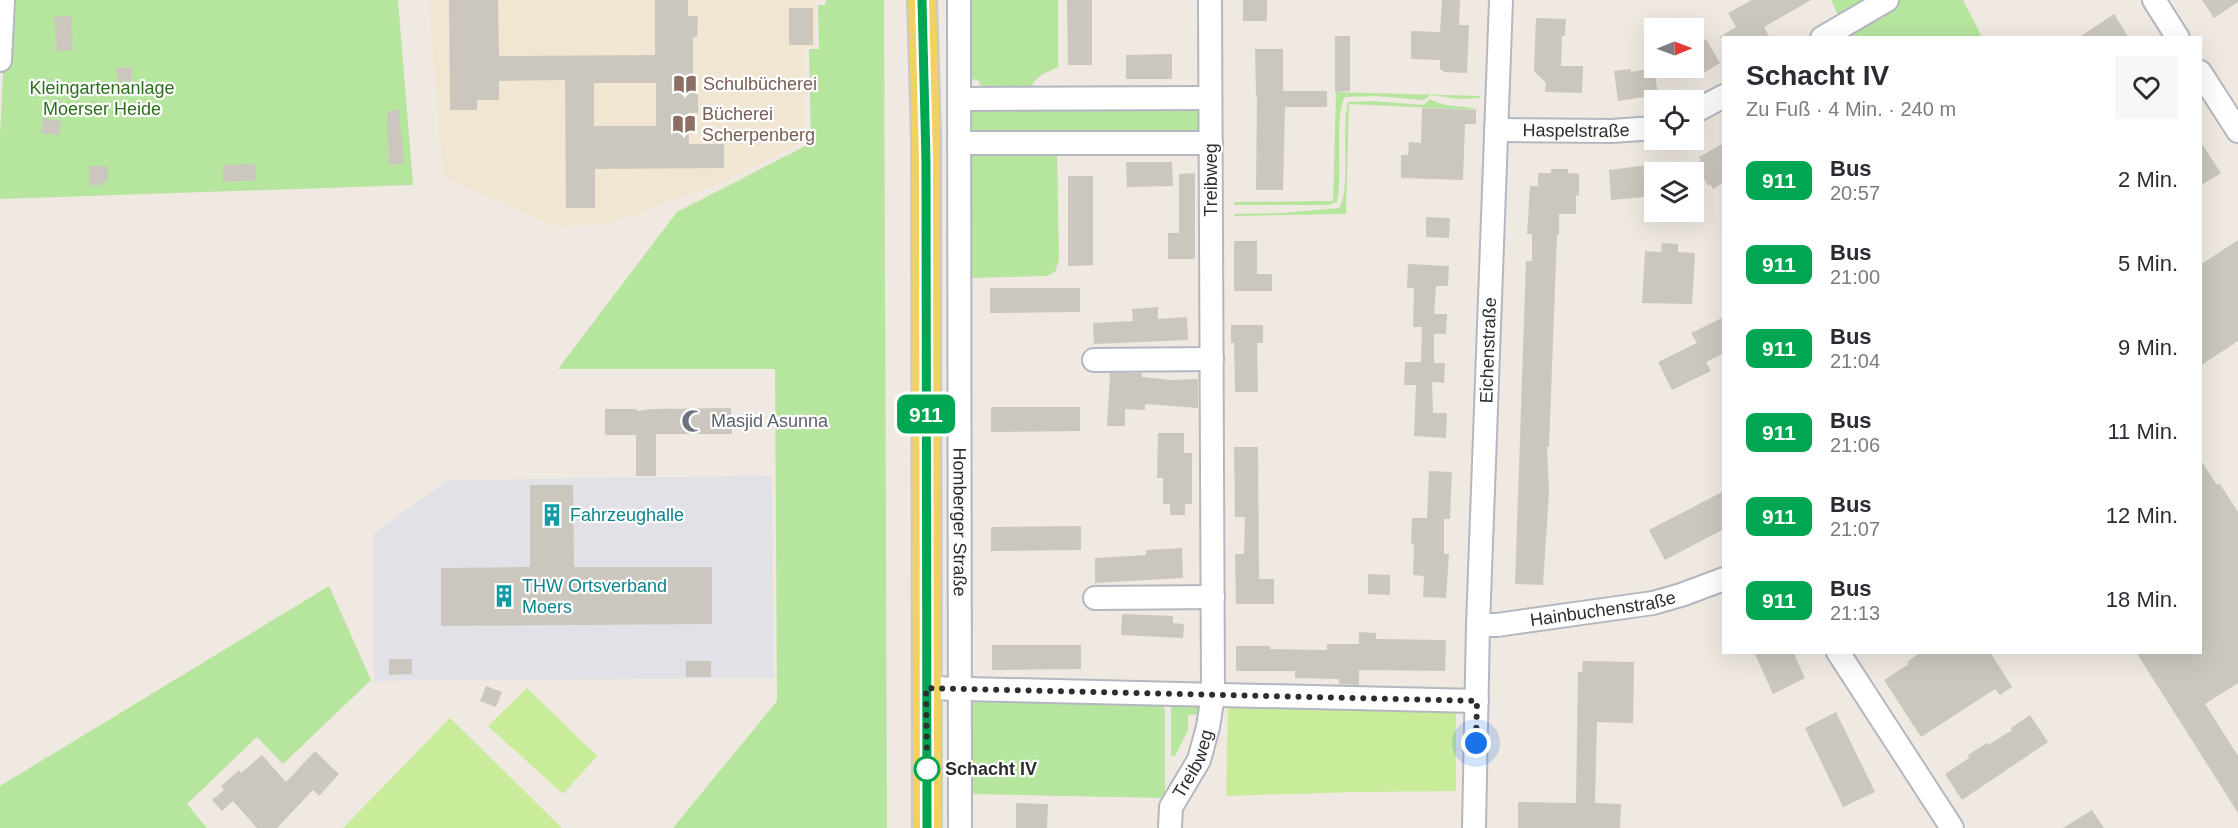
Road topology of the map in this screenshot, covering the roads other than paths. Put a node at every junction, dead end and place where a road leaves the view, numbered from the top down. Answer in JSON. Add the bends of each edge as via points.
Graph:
{"nodes":[{"id":1,"x":3,"y":0,"type":"edge"},
{"id":2,"x":922,"y":0,"type":"edge"},
{"id":3,"x":959,"y":0,"type":"edge"},
{"id":4,"x":1210,"y":0,"type":"edge"},
{"id":5,"x":1501,"y":0,"type":"edge"},
{"id":6,"x":1887,"y":0,"type":"edge"},
{"id":7,"x":2154,"y":0,"type":"edge"},
{"id":8,"x":1825,"y":36,"type":"edge"},
{"id":9,"x":2177,"y":36,"type":"edge"},
{"id":10,"x":0,"y":60,"type":"edge"},
{"id":11,"x":2202,"y":75,"type":"edge"},
{"id":12,"x":1722,"y":97,"type":"edge"},
{"id":13,"x":1210,"y":98,"type":"junction"},
{"id":14,"x":960,"y":99,"type":"junction"},
{"id":15,"x":1704,"y":107,"type":"edge"},
{"id":16,"x":1644,"y":129,"type":"edge"},
{"id":17,"x":1496,"y":130,"type":"junction"},
{"id":18,"x":2238,"y":130,"type":"edge"},
{"id":19,"x":960,"y":143,"type":"junction"},
{"id":20,"x":1210,"y":143,"type":"junction"},
{"id":21,"x":1212,"y":359,"type":"junction"},
{"id":22,"x":1095,"y":360,"type":"dead end"},
{"id":23,"x":1722,"y":580,"type":"edge"},
{"id":24,"x":1213,"y":597,"type":"junction"},
{"id":25,"x":1095,"y":598,"type":"dead end"},
{"id":26,"x":1478,"y":625,"type":"junction"},
{"id":27,"x":1839,"y":654,"type":"edge"},
{"id":28,"x":926,"y":688,"type":"junction"},
{"id":29,"x":959,"y":689,"type":"junction"},
{"id":30,"x":1213,"y":695,"type":"junction"},
{"id":31,"x":1477,"y":701,"type":"junction"},
{"id":32,"x":927,"y":828,"type":"edge"},
{"id":33,"x":960,"y":828,"type":"edge"},
{"id":34,"x":1170,"y":828,"type":"edge"},
{"id":35,"x":1474,"y":828,"type":"edge"},
{"id":36,"x":1952,"y":828,"type":"edge"}],
"edges":[{"from":1,"to":10,"type":"street"},
{"from":2,"to":28,"type":"main road","name":"Homberger Straße","via":[[926,149]]},
{"from":3,"to":14,"type":"street","name":"Homberger Straße"},
{"from":4,"to":13,"type":"street","name":"Treibweg"},
{"from":5,"to":17,"type":"street","name":"Eichenstraße"},
{"from":6,"to":8,"type":"street"},
{"from":7,"to":9,"type":"street"},
{"from":11,"to":18,"type":"street"},
{"from":12,"to":15,"type":"street"},
{"from":13,"to":14,"type":"street"},
{"from":13,"to":20,"type":"street","name":"Treibweg"},
{"from":14,"to":19,"type":"street","name":"Homberger Straße"},
{"from":16,"to":17,"type":"street","name":"Haspelstraße"},
{"from":17,"to":26,"type":"street","name":"Eichenstraße"},
{"from":19,"to":20,"type":"street"},
{"from":19,"to":29,"type":"street","name":"Homberger Straße"},
{"from":20,"to":21,"type":"street","name":"Treibweg"},
{"from":21,"to":22,"type":"street"},
{"from":21,"to":24,"type":"street","name":"Treibweg"},
{"from":23,"to":26,"type":"street","name":"Hainbuchenstraße","via":[[1653,603]]},
{"from":24,"to":25,"type":"street"},
{"from":24,"to":30,"type":"street","name":"Treibweg"},
{"from":26,"to":31,"type":"street","name":"Eichenstraße"},
{"from":27,"to":36,"type":"street"},
{"from":28,"to":29,"type":"street"},
{"from":28,"to":32,"type":"main road","name":"Homberger Straße"},
{"from":29,"to":30,"type":"street"},
{"from":29,"to":33,"type":"street","name":"Homberger Straße"},
{"from":30,"to":31,"type":"street"},
{"from":30,"to":34,"type":"street","name":"Treibweg","via":[[1199,760],[1171,807]]},
{"from":31,"to":35,"type":"street","name":"Eichenstraße"}]}
